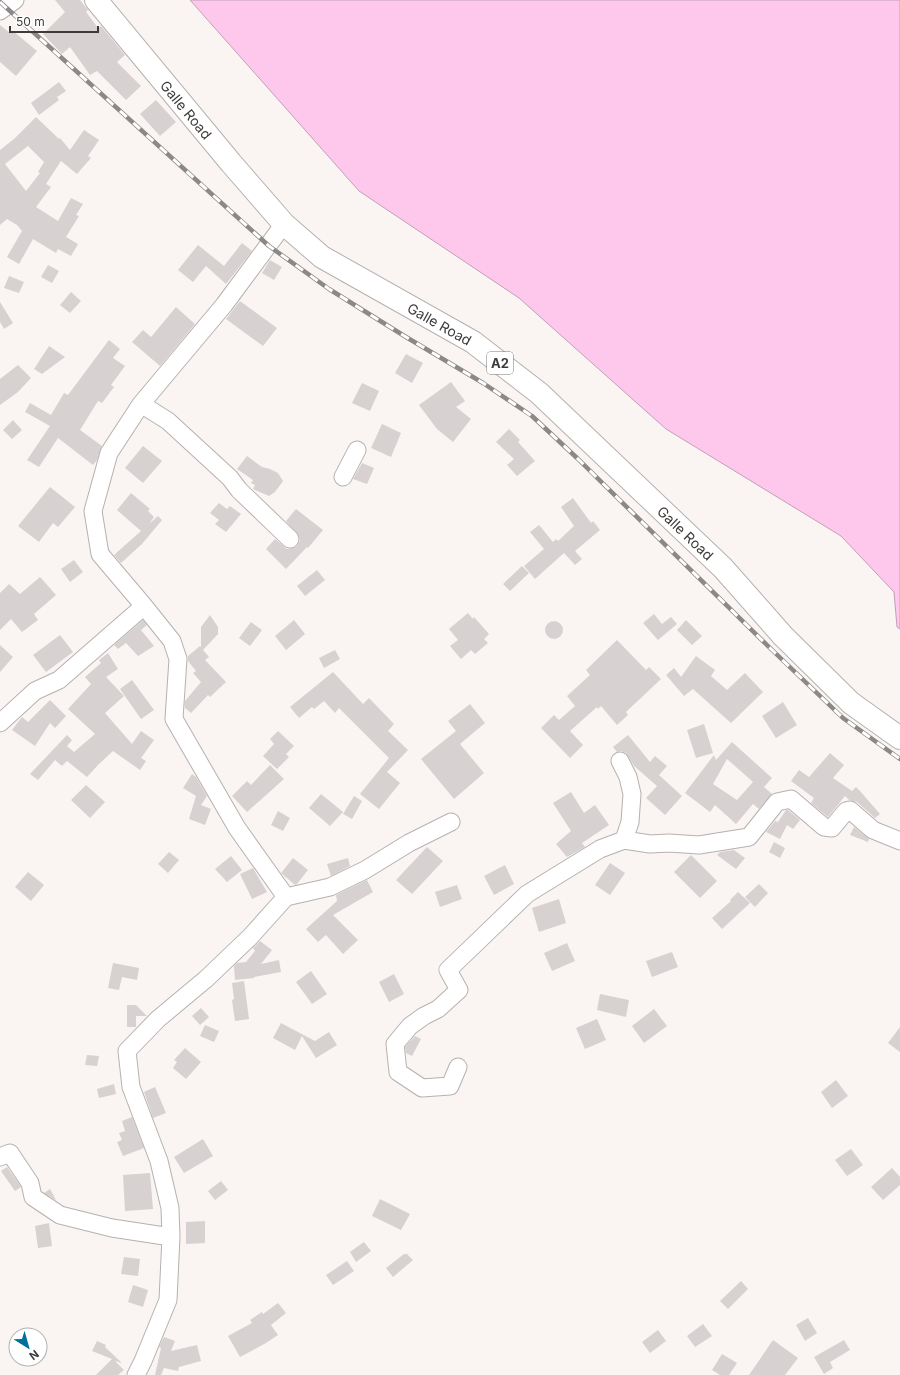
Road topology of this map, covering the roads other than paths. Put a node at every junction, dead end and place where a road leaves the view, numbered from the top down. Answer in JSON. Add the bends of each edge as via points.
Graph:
{"nodes":[{"id":1,"x":15,"y":0,"type":"edge"},
{"id":2,"x":96,"y":0,"type":"edge"},
{"id":3,"x":0,"y":12,"type":"edge"},
{"id":4,"x":284,"y":224,"type":"junction"},
{"id":5,"x":141,"y":404,"type":"junction"},
{"id":6,"x":357,"y":450,"type":"dead end"},
{"id":7,"x":343,"y":477,"type":"dead end"},
{"id":8,"x":290,"y":539,"type":"dead end"},
{"id":9,"x":144,"y":606,"type":"junction"},
{"id":10,"x":0,"y":723,"type":"edge"},
{"id":11,"x":900,"y":738,"type":"edge"},
{"id":12,"x":620,"y":761,"type":"dead end"},
{"id":13,"x":451,"y":822,"type":"dead end"},
{"id":14,"x":624,"y":840,"type":"junction"},
{"id":15,"x":900,"y":841,"type":"edge"},
{"id":16,"x":286,"y":897,"type":"junction"},
{"id":17,"x":458,"y":1067,"type":"dead end"},
{"id":18,"x":0,"y":1157,"type":"edge"},
{"id":19,"x":171,"y":1237,"type":"junction"},
{"id":20,"x":136,"y":1375,"type":"edge"}],
"edges":[{"from":1,"to":3,"type":"street"},
{"from":2,"to":4,"type":"highway","name":"Galle Road","number":"A2","via":[[231,164]]},
{"from":4,"to":5,"type":"street","via":[[224,305]]},
{"from":4,"to":11,"type":"highway","name":"Galle Road","number":"A2","via":[[322,257],[473,342],[539,393],[723,568],[783,636],[851,703]]},
{"from":5,"to":8,"type":"street","via":[[168,421],[230,478]]},
{"from":5,"to":9,"type":"street","via":[[109,453],[93,511],[100,554]]},
{"from":6,"to":7,"type":"street"},
{"from":9,"to":10,"type":"street","via":[[59,680],[35,691]]},
{"from":9,"to":16,"type":"street","via":[[172,641],[178,659],[174,719],[237,828]]},
{"from":12,"to":14,"type":"street","via":[[628,777],[632,794],[630,822]]},
{"from":13,"to":16,"type":"street","via":[[330,887]]},
{"from":14,"to":15,"type":"street","via":[[650,844],[699,845],[749,836],[777,802],[791,799],[824,827],[832,828],[846,811],[850,810],[873,830]]},
{"from":14,"to":17,"type":"street","via":[[600,849],[527,894],[448,970],[459,990],[438,1009],[410,1026],[396,1044],[398,1072],[422,1088],[450,1086]]},
{"from":16,"to":19,"type":"street","via":[[250,937],[127,1051],[131,1087],[159,1161],[170,1208]]},
{"from":18,"to":19,"type":"street","via":[[10,1153],[30,1183],[33,1197],[60,1216],[112,1228]]},
{"from":19,"to":20,"type":"street","via":[[168,1300]]}]}
